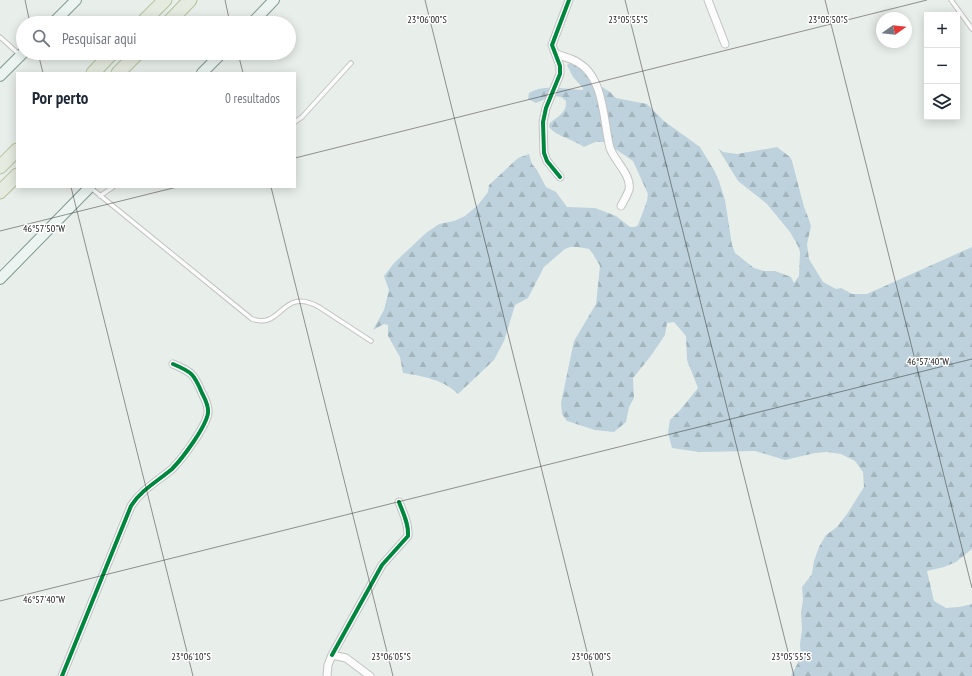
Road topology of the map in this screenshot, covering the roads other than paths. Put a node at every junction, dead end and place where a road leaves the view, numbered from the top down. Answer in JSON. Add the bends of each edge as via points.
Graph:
{"nodes":[{"id":1,"x":76,"y":0,"type":"edge"},
{"id":2,"x":165,"y":0,"type":"edge"},
{"id":3,"x":190,"y":0,"type":"edge"},
{"id":4,"x":274,"y":0,"type":"edge"},
{"id":5,"x":569,"y":0,"type":"edge"},
{"id":6,"x":708,"y":0,"type":"edge"},
{"id":7,"x":952,"y":0,"type":"edge"},
{"id":8,"x":60,"y":16,"type":"edge"},
{"id":9,"x":149,"y":16,"type":"edge"},
{"id":10,"x":175,"y":16,"type":"edge"},
{"id":11,"x":259,"y":16,"type":"edge"},
{"id":12,"x":972,"y":29,"type":"edge"},
{"id":13,"x":0,"y":37,"type":"edge"},
{"id":14,"x":725,"y":44,"type":"dead end"},
{"id":15,"x":16,"y":49,"type":"edge"},
{"id":16,"x":557,"y":54,"type":"junction"},
{"id":17,"x":16,"y":59,"type":"edge"},
{"id":18,"x":105,"y":60,"type":"edge"},
{"id":19,"x":131,"y":60,"type":"edge"},
{"id":20,"x":215,"y":60,"type":"edge"},
{"id":21,"x":351,"y":63,"type":"dead end"},
{"id":22,"x":1,"y":72,"type":"edge"},
{"id":23,"x":94,"y":72,"type":"edge"},
{"id":24,"x":119,"y":72,"type":"edge"},
{"id":25,"x":203,"y":72,"type":"edge"},
{"id":26,"x":296,"y":121,"type":"edge"},
{"id":27,"x":16,"y":151,"type":"edge"},
{"id":28,"x":0,"y":167,"type":"edge"},
{"id":29,"x":16,"y":176,"type":"edge"},
{"id":30,"x":560,"y":178,"type":"dead end"},
{"id":31,"x":89,"y":188,"type":"edge"},
{"id":32,"x":91,"y":188,"type":"edge"},
{"id":33,"x":112,"y":188,"type":"edge"},
{"id":34,"x":0,"y":192,"type":"edge"},
{"id":35,"x":100,"y":196,"type":"junction"},
{"id":36,"x":621,"y":206,"type":"dead end"},
{"id":37,"x":0,"y":279,"type":"edge"},
{"id":38,"x":371,"y":341,"type":"dead end"},
{"id":39,"x":173,"y":364,"type":"dead end"},
{"id":40,"x":399,"y":502,"type":"dead end"},
{"id":41,"x":332,"y":655,"type":"junction"},
{"id":42,"x":62,"y":676,"type":"edge"},
{"id":43,"x":327,"y":676,"type":"edge"},
{"id":44,"x":370,"y":676,"type":"edge"}],
"edges":[{"from":1,"to":8,"type":"main road"},
{"from":2,"to":9,"type":"highway"},
{"from":3,"to":10,"type":"highway"},
{"from":4,"to":11,"type":"main road"},
{"from":5,"to":16,"type":"street","via":[[552,45]]},
{"from":6,"to":14,"type":"street"},
{"from":7,"to":12,"type":"lane"},
{"from":13,"to":15,"type":"lane"},
{"from":16,"to":30,"type":"street","via":[[560,74],[546,108],[543,130],[544,153]]},
{"from":16,"to":36,"type":"street","via":[[577,62],[587,70],[596,83],[612,153],[629,184],[628,193]]},
{"from":17,"to":22,"type":"main road"},
{"from":18,"to":23,"type":"highway"},
{"from":19,"to":24,"type":"highway"},
{"from":20,"to":25,"type":"main road"},
{"from":21,"to":26,"type":"lane"},
{"from":27,"to":28,"type":"highway"},
{"from":29,"to":34,"type":"highway"},
{"from":31,"to":37,"type":"main road"},
{"from":32,"to":35,"type":"lane"},
{"from":33,"to":35,"type":"lane"},
{"from":35,"to":38,"type":"lane","via":[[252,319],[268,320],[288,305],[302,300],[311,302]]},
{"from":39,"to":42,"type":"street","via":[[193,374],[207,404],[206,420],[188,450],[173,468],[136,497]]},
{"from":40,"to":41,"type":"street","via":[[409,530],[408,536],[382,565]]},
{"from":41,"to":43,"type":"street"},
{"from":41,"to":44,"type":"street","via":[[346,658]]}]}
